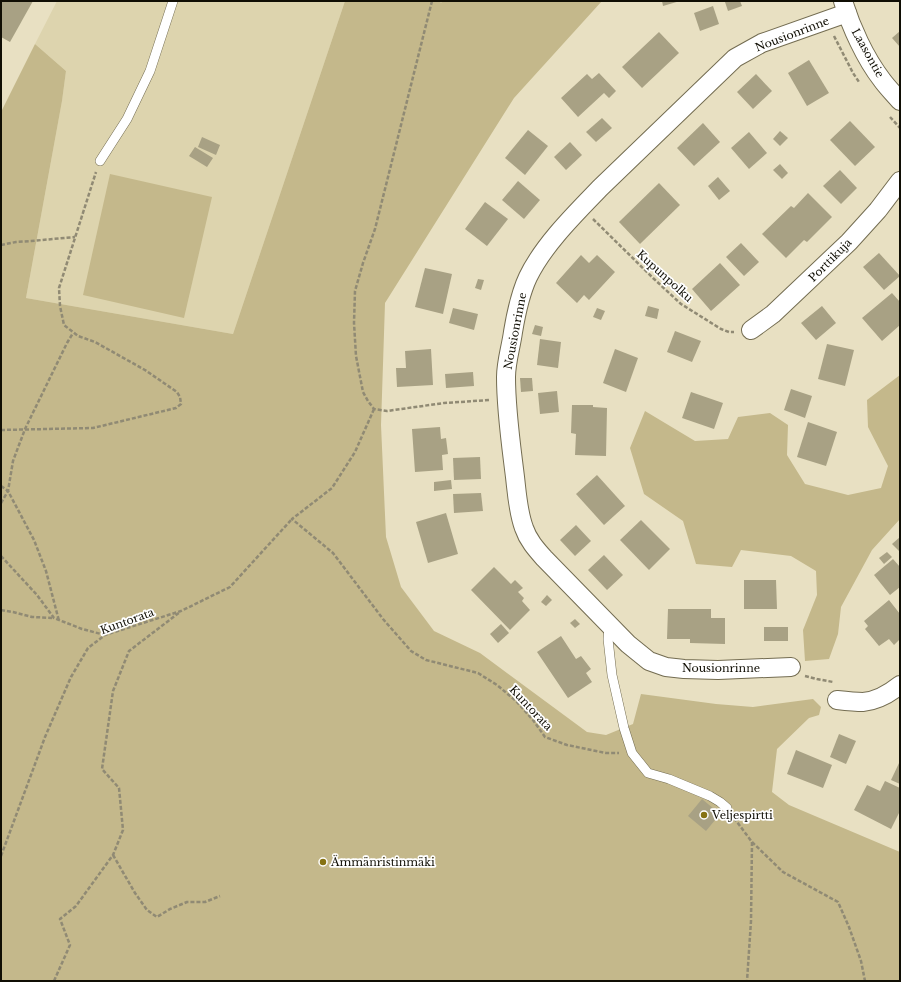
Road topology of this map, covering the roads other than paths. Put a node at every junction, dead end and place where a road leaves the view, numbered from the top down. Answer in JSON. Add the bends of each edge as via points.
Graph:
{"nodes":[{"id":1,"x":173,"y":1,"type":"edge"},
{"id":2,"x":845,"y":7,"type":"edge"},
{"id":3,"x":900,"y":101,"type":"edge"},
{"id":4,"x":100,"y":161,"type":"road end"},
{"id":5,"x":900,"y":181,"type":"edge"},
{"id":6,"x":751,"y":330,"type":"road end"},
{"id":7,"x":609,"y":624,"type":"junction"},
{"id":8,"x":791,"y":667,"type":"dead end"},
{"id":9,"x":900,"y":685,"type":"edge"},
{"id":10,"x":839,"y":691,"type":"road end"},
{"id":11,"x":727,"y":808,"type":"road end"}],
"edges":[{"from":1,"to":4,"type":"lane","via":[[150,71],[127,119]]},
{"from":2,"to":3,"type":"street","name":"Laasontie","via":[[869,61]]},
{"from":2,"to":7,"type":"street","name":"Nousionrinne","via":[[762,43],[735,58],[581,207],[546,247],[527,279],[514,324],[506,376],[513,465],[520,512],[532,544]]},
{"from":5,"to":6,"type":"street","name":"Porttikuja","via":[[849,242],[773,314]]},
{"from":7,"to":8,"type":"street","name":"Nousionrinne","via":[[649,661],[666,667],[718,670]]},
{"from":7,"to":11,"type":"lane","via":[[612,675],[632,753],[648,773],[710,796]]},
{"from":9,"to":10,"type":"street","via":[[879,698],[864,702]]}]}
